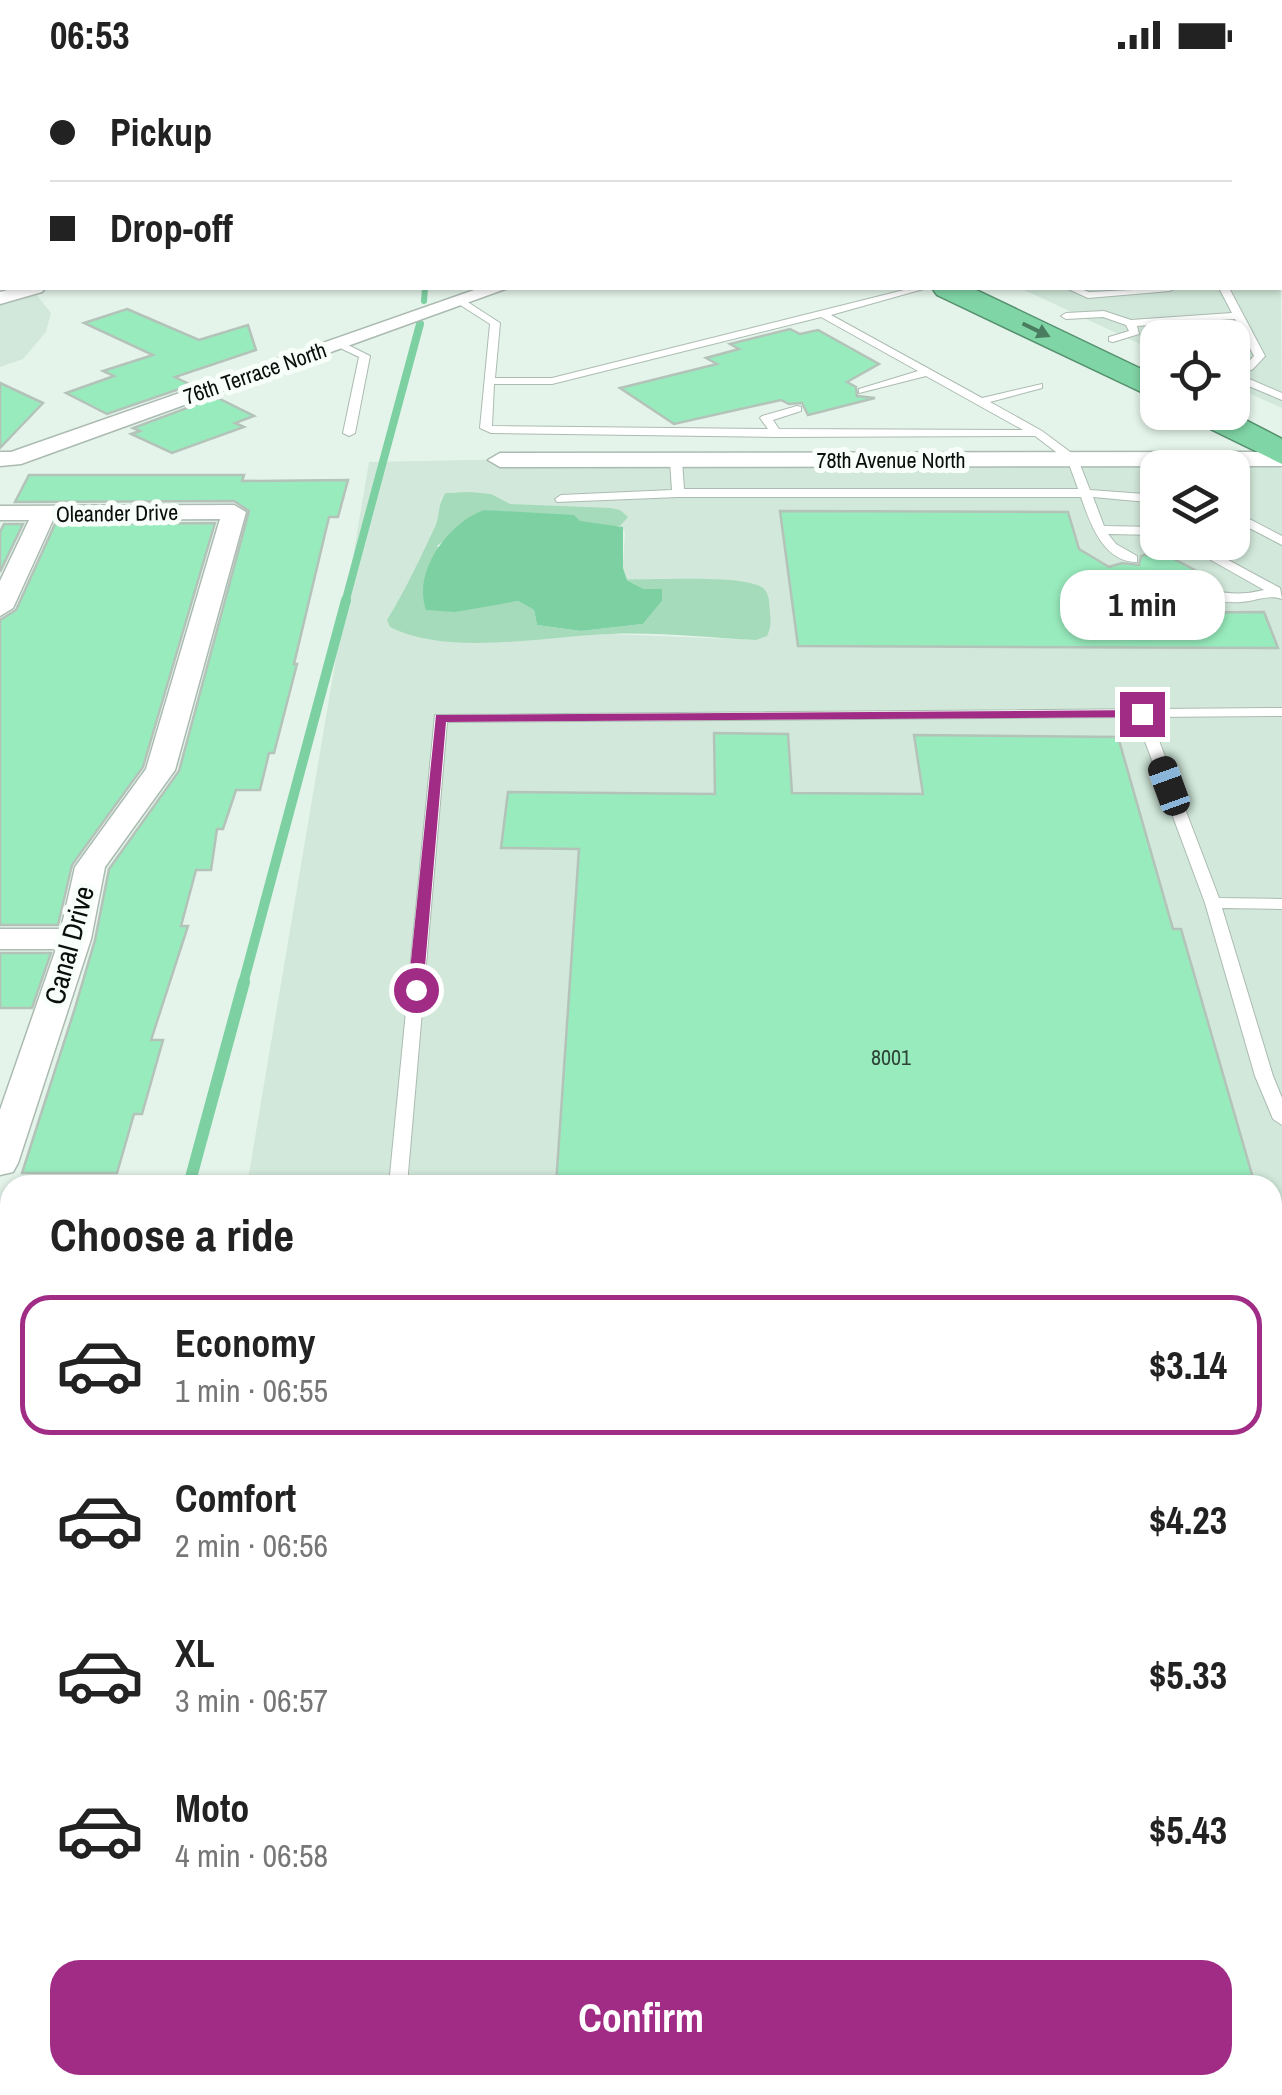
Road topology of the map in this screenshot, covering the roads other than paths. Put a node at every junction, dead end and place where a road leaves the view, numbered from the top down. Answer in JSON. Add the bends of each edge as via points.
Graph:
{"nodes":[{"id":1,"x":28,"y":290,"type":"edge"},
{"id":2,"x":492,"y":290,"type":"edge"},
{"id":3,"x":914,"y":290,"type":"edge"},
{"id":4,"x":954,"y":290,"type":"edge"},
{"id":5,"x":1015,"y":290,"type":"edge"},
{"id":6,"x":1126,"y":290,"type":"edge"},
{"id":7,"x":1225,"y":290,"type":"edge"},
{"id":8,"x":0,"y":298,"type":"edge"},
{"id":9,"x":460,"y":301,"type":"junction"},
{"id":10,"x":1068,"y":302,"type":"edge"},
{"id":11,"x":822,"y":314,"type":"junction"},
{"id":12,"x":1239,"y":316,"type":"junction"},
{"id":13,"x":1111,"y":339,"type":"junction"},
{"id":14,"x":340,"y":344,"type":"junction"},
{"id":15,"x":1140,"y":353,"type":"edge"},
{"id":16,"x":1140,"y":370,"type":"edge"},
{"id":17,"x":1140,"y":371,"type":"edge"},
{"id":18,"x":928,"y":372,"type":"junction"},
{"id":19,"x":490,"y":382,"type":"junction"},
{"id":20,"x":1038,"y":386,"type":"dead end"},
{"id":21,"x":863,"y":391,"type":"dead end"},
{"id":22,"x":1282,"y":397,"type":"edge"},
{"id":23,"x":978,"y":402,"type":"junction"},
{"id":24,"x":1250,"y":406,"type":"edge"},
{"id":25,"x":797,"y":409,"type":"dead end"},
{"id":26,"x":1282,"y":422,"type":"edge"},
{"id":27,"x":1250,"y":423,"type":"edge"},
{"id":28,"x":1235,"y":430,"type":"edge"},
{"id":29,"x":350,"y":433,"type":"dead end"},
{"id":30,"x":1038,"y":433,"type":"junction"},
{"id":31,"x":777,"y":434,"type":"junction"},
{"id":32,"x":1282,"y":438,"type":"edge"},
{"id":33,"x":1282,"y":456,"type":"edge"},
{"id":34,"x":6,"y":459,"type":"edge"},
{"id":35,"x":1073,"y":459,"type":"junction"},
{"id":36,"x":500,"y":460,"type":"dead end"},
{"id":37,"x":676,"y":460,"type":"junction"},
{"id":38,"x":678,"y":493,"type":"junction"},
{"id":39,"x":1085,"y":493,"type":"junction"},
{"id":40,"x":0,"y":496,"type":"edge"},
{"id":41,"x":1140,"y":498,"type":"edge"},
{"id":42,"x":561,"y":500,"type":"dead end"},
{"id":43,"x":234,"y":512,"type":"joint"},
{"id":44,"x":0,"y":513,"type":"edge"},
{"id":45,"x":44,"y":514,"type":"junction"},
{"id":46,"x":1250,"y":524,"type":"edge"},
{"id":47,"x":1098,"y":530,"type":"junction"},
{"id":48,"x":1140,"y":531,"type":"edge"},
{"id":49,"x":1282,"y":541,"type":"edge"},
{"id":50,"x":1134,"y":559,"type":"dead end"},
{"id":51,"x":1218,"y":560,"type":"edge"},
{"id":52,"x":1181,"y":585,"type":"dead end"},
{"id":53,"x":1278,"y":593,"type":"edge"},
{"id":54,"x":0,"y":608,"type":"edge"},
{"id":55,"x":1282,"y":712,"type":"edge"},
{"id":56,"x":1142,"y":714,"type":"junction"},
{"id":57,"x":1213,"y":903,"type":"junction"},
{"id":58,"x":1282,"y":904,"type":"edge"},
{"id":59,"x":0,"y":939,"type":"edge"},
{"id":60,"x":75,"y":939,"type":"junction"},
{"id":61,"x":11,"y":1100,"type":"edge"},
{"id":62,"x":1282,"y":1119,"type":"edge"},
{"id":63,"x":0,"y":1163,"type":"edge"},
{"id":64,"x":399,"y":1175,"type":"edge"}],
"edges":[{"from":1,"to":8,"type":"street"},
{"from":2,"to":9,"type":"street","name":"76th Terrace North"},
{"from":3,"to":11,"type":"lane"},
{"from":4,"to":13,"type":"highway","one_way":true},
{"from":5,"to":10,"type":"highway"},
{"from":6,"to":10,"type":"lane"},
{"from":7,"to":12,"type":"lane"},
{"from":9,"to":14,"type":"street","name":"76th Terrace North"},
{"from":9,"to":19,"type":"lane","via":[[495,323]]},
{"from":10,"to":13,"type":"highway"},
{"from":11,"to":18,"type":"lane"},
{"from":11,"to":19,"type":"lane","via":[[552,381]]},
{"from":12,"to":13,"type":"lane"},
{"from":12,"to":22,"type":"lane","via":[[1260,356],[1232,374]]},
{"from":13,"to":15,"type":"highway"},
{"from":13,"to":16,"type":"highway"},
{"from":13,"to":17,"type":"highway","via":[[1123,363]]},
{"from":14,"to":29,"type":"lane","via":[[365,356]]},
{"from":14,"to":34,"type":"street","name":"76th Terrace North"},
{"from":18,"to":21,"type":"lane"},
{"from":18,"to":23,"type":"lane"},
{"from":19,"to":31,"type":"lane","via":[[486,428],[495,431]]},
{"from":20,"to":23,"type":"lane"},
{"from":23,"to":30,"type":"lane"},
{"from":24,"to":26,"type":"highway"},
{"from":25,"to":31,"type":"lane","via":[[766,418]]},
{"from":27,"to":32,"type":"highway"},
{"from":28,"to":33,"type":"highway"},
{"from":30,"to":31,"type":"lane"},
{"from":30,"to":35,"type":"lane"},
{"from":33,"to":35,"type":"street","name":"78th Avenue North"},
{"from":34,"to":40,"type":"street"},
{"from":35,"to":37,"type":"street","name":"78th Avenue North"},
{"from":35,"to":39,"type":"lane"},
{"from":36,"to":37,"type":"street","name":"78th Avenue North"},
{"from":37,"to":38,"type":"lane"},
{"from":38,"to":39,"type":"lane"},
{"from":38,"to":42,"type":"lane"},
{"from":39,"to":41,"type":"lane"},
{"from":39,"to":47,"type":"lane"},
{"from":43,"to":45,"type":"street","name":"Oleander Drive"},
{"from":43,"to":60,"type":"street","name":"Canal Drive","via":[[160,770],[90,866]]},
{"from":44,"to":45,"type":"street","name":"Oleander Drive"},
{"from":45,"to":54,"type":"street"},
{"from":46,"to":49,"type":"lane"},
{"from":47,"to":48,"type":"lane"},
{"from":47,"to":50,"type":"lane"},
{"from":51,"to":53,"type":"lane"},
{"from":52,"to":53,"type":"lane","via":[[1231,601]]},
{"from":55,"to":56,"type":"lane"},
{"from":56,"to":57,"type":"lane"},
{"from":56,"to":64,"type":"lane","via":[[440,718]]},
{"from":57,"to":58,"type":"lane"},
{"from":57,"to":62,"type":"lane"},
{"from":59,"to":60,"type":"street"},
{"from":60,"to":61,"type":"street","name":"Canal Drive"},
{"from":61,"to":63,"type":"street","name":"Canal Drive"}]}
